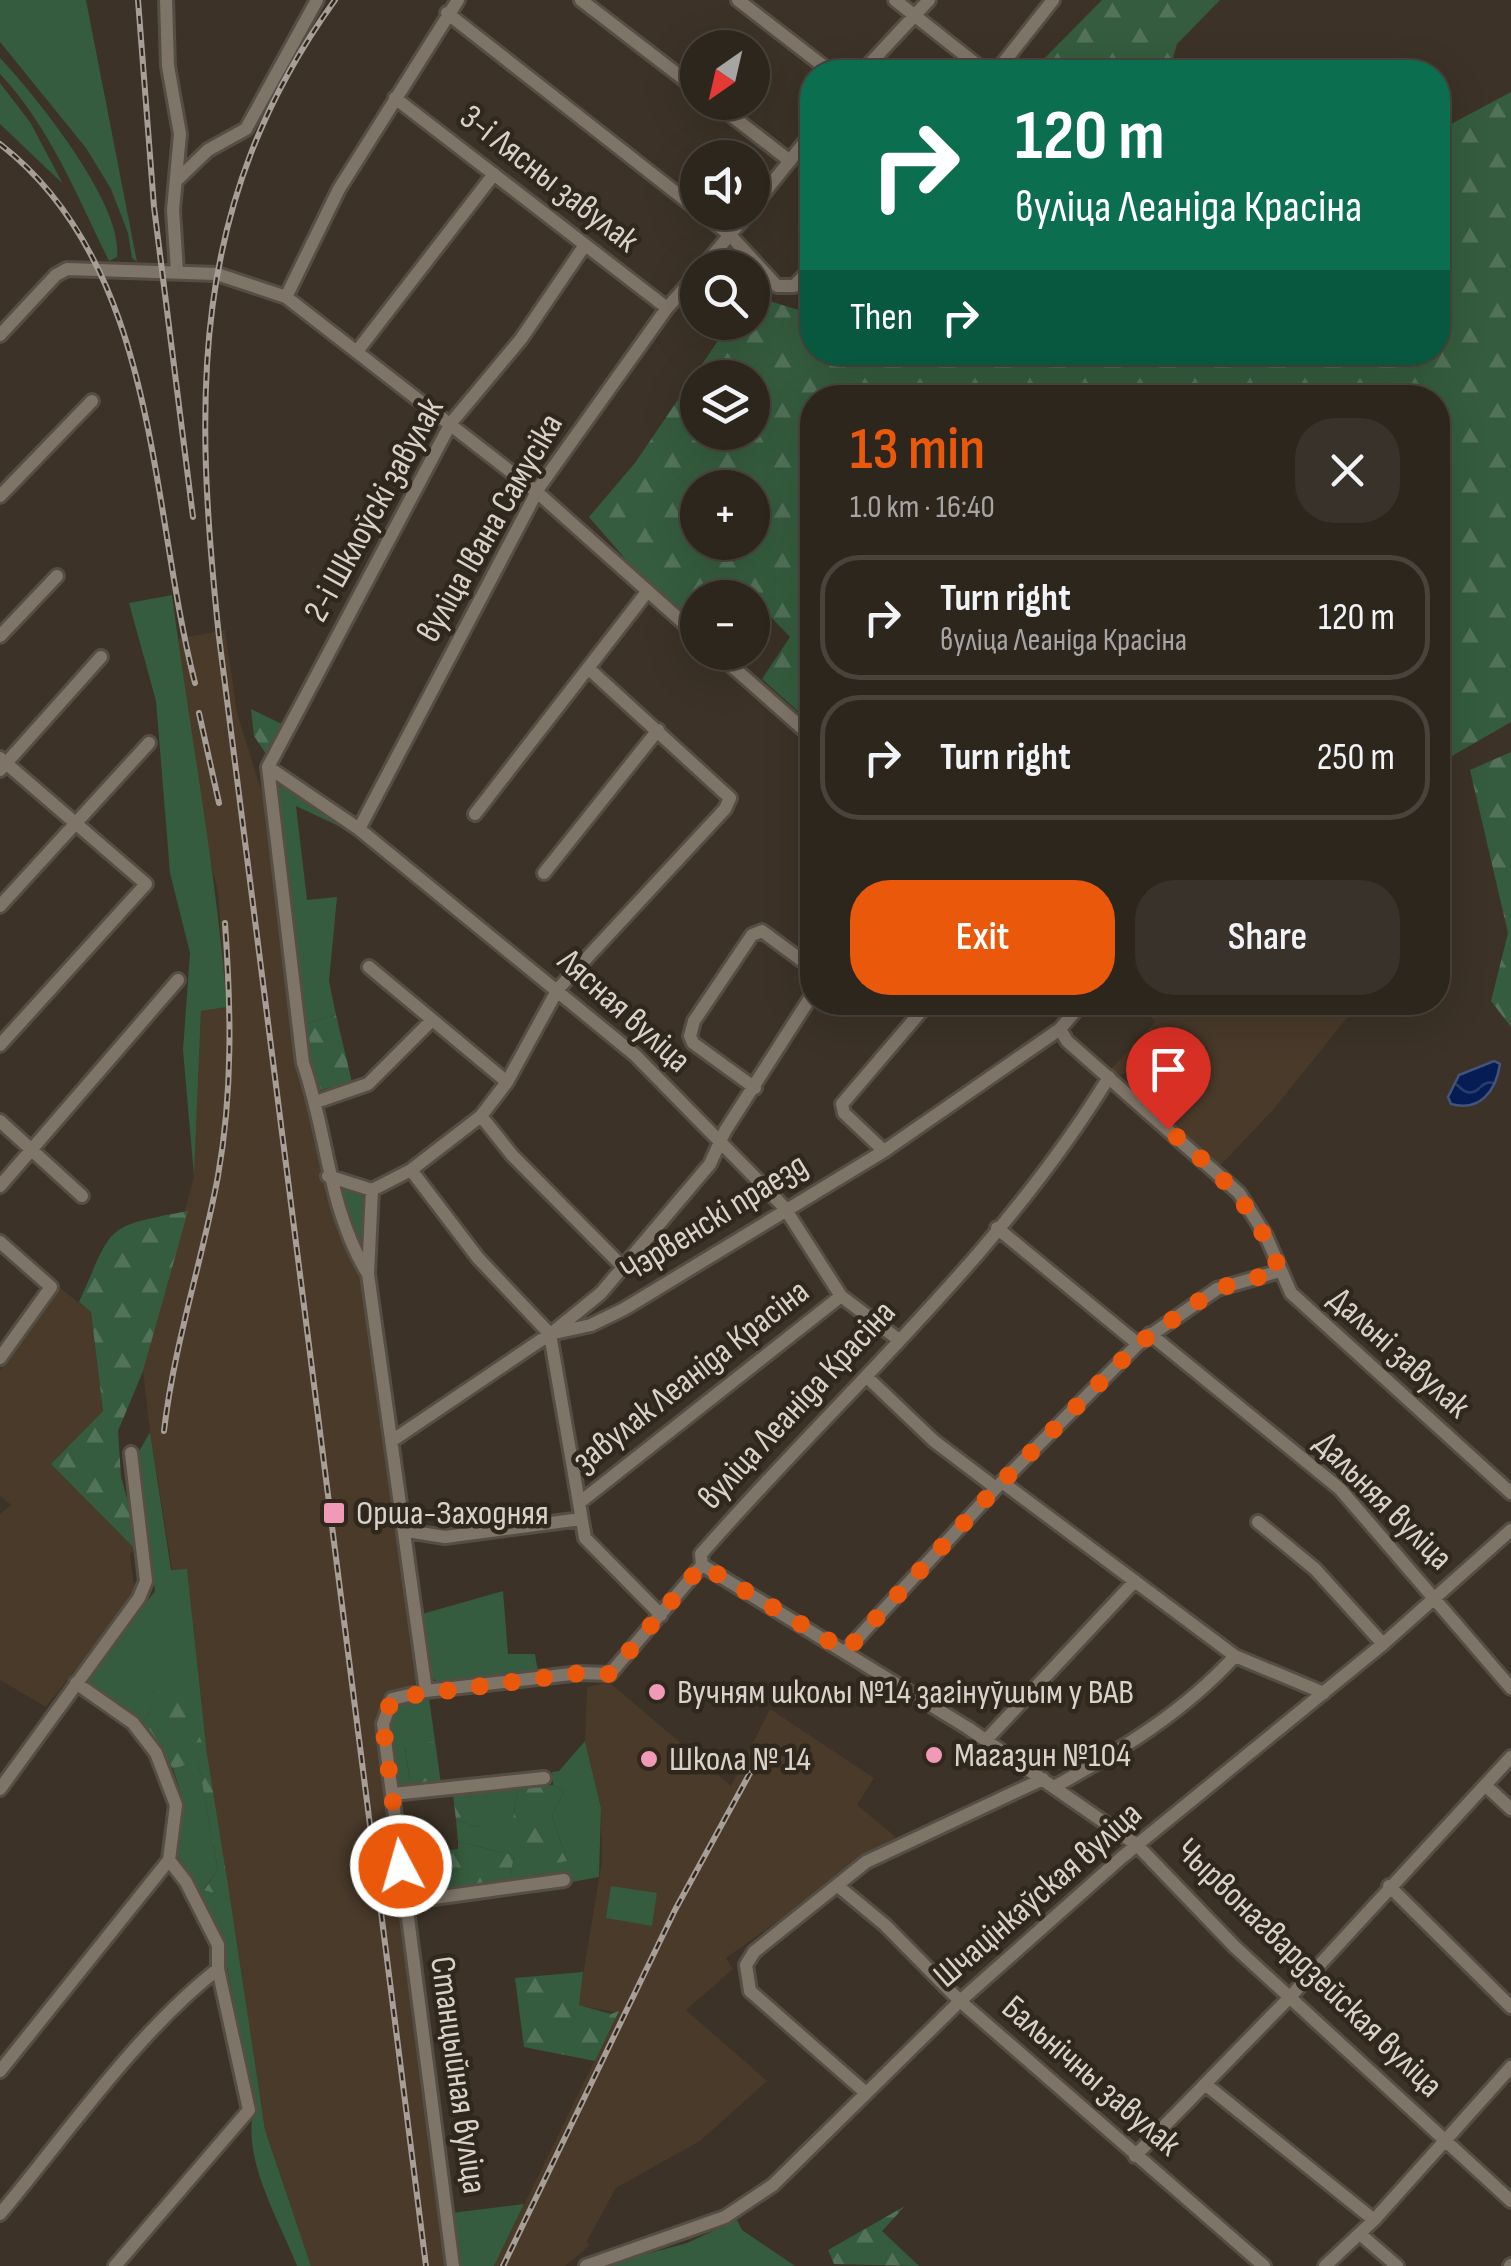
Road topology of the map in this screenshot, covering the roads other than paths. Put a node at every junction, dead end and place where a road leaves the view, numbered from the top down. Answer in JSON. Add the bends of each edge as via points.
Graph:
{"nodes":[{"id":1,"x":166,"y":0,"type":"edge"},
{"id":2,"x":317,"y":0,"type":"edge"},
{"id":3,"x":458,"y":0,"type":"edge"},
{"id":4,"x":581,"y":0,"type":"edge"},
{"id":5,"x":738,"y":0,"type":"edge"},
{"id":6,"x":895,"y":0,"type":"edge"},
{"id":7,"x":929,"y":0,"type":"edge"},
{"id":8,"x":1053,"y":0,"type":"edge"},
{"id":9,"x":447,"y":13,"type":"junction"},
{"id":10,"x":916,"y":16,"type":"junction"},
{"id":11,"x":816,"y":60,"type":"edge"},
{"id":12,"x":874,"y":60,"type":"edge"},
{"id":13,"x":971,"y":60,"type":"edge"},
{"id":14,"x":1006,"y":60,"type":"edge"},
{"id":15,"x":680,"y":76,"type":"edge"},
{"id":16,"x":395,"y":98,"type":"junction"},
{"id":17,"x":737,"y":120,"type":"edge"},
{"id":18,"x":800,"y":148,"type":"edge"},
{"id":19,"x":790,"y":162,"type":"junction"},
{"id":20,"x":494,"y":174,"type":"junction"},
{"id":21,"x":177,"y":180,"type":"junction"},
{"id":22,"x":770,"y":186,"type":"edge"},
{"id":23,"x":680,"y":196,"type":"edge"},
{"id":24,"x":724,"y":230,"type":"edge"},
{"id":25,"x":734,"y":230,"type":"edge"},
{"id":26,"x":730,"y":235,"type":"junction"},
{"id":27,"x":585,"y":245,"type":"junction"},
{"id":28,"x":717,"y":250,"type":"edge"},
{"id":29,"x":177,"y":272,"type":"junction"},
{"id":30,"x":800,"y":280,"type":"edge"},
{"id":31,"x":680,"y":292,"type":"edge"},
{"id":32,"x":286,"y":297,"type":"junction"},
{"id":33,"x":666,"y":308,"type":"junction"},
{"id":34,"x":0,"y":335,"type":"edge"},
{"id":35,"x":358,"y":350,"type":"junction"},
{"id":36,"x":92,"y":401,"type":"dead end"},
{"id":37,"x":451,"y":423,"type":"junction"},
{"id":38,"x":538,"y":493,"type":"junction"},
{"id":39,"x":0,"y":496,"type":"edge"},
{"id":40,"x":57,"y":576,"type":"dead end"},
{"id":41,"x":647,"y":592,"type":"junction"},
{"id":42,"x":680,"y":620,"type":"edge"},
{"id":43,"x":0,"y":636,"type":"edge"},
{"id":44,"x":101,"y":657,"type":"dead end"},
{"id":45,"x":588,"y":668,"type":"junction"},
{"id":46,"x":737,"y":670,"type":"edge"},
{"id":47,"x":800,"y":726,"type":"edge"},
{"id":48,"x":658,"y":730,"type":"junction"},
{"id":49,"x":149,"y":743,"type":"dead end"},
{"id":50,"x":2,"y":764,"type":"edge"},
{"id":51,"x":268,"y":767,"type":"junction"},
{"id":52,"x":475,"y":814,"type":"dead end"},
{"id":53,"x":76,"y":821,"type":"junction"},
{"id":54,"x":359,"y":829,"type":"junction"},
{"id":55,"x":544,"y":873,"type":"dead end"},
{"id":56,"x":0,"y":906,"type":"edge"},
{"id":57,"x":800,"y":959,"type":"edge"},
{"id":58,"x":368,"y":967,"type":"dead end"},
{"id":59,"x":178,"y":980,"type":"dead end"},
{"id":60,"x":558,"y":988,"type":"junction"},
{"id":61,"x":800,"y":1014,"type":"edge"},
{"id":62,"x":918,"y":1015,"type":"edge"},
{"id":63,"x":1072,"y":1015,"type":"edge"},
{"id":64,"x":432,"y":1020,"type":"junction"},
{"id":65,"x":1060,"y":1030,"type":"junction"},
{"id":66,"x":0,"y":1045,"type":"edge"},
{"id":67,"x":1109,"y":1078,"type":"junction"},
{"id":68,"x":507,"y":1082,"type":"junction"},
{"id":69,"x":755,"y":1088,"type":"junction"},
{"id":70,"x":316,"y":1102,"type":"junction"},
{"id":71,"x":481,"y":1116,"type":"junction"},
{"id":72,"x":0,"y":1121,"type":"edge"},
{"id":73,"x":721,"y":1145,"type":"junction"},
{"id":74,"x":31,"y":1149,"type":"junction"},
{"id":75,"x":884,"y":1150,"type":"junction"},
{"id":76,"x":411,"y":1170,"type":"junction"},
{"id":77,"x":328,"y":1176,"type":"junction"},
{"id":78,"x":0,"y":1186,"type":"edge"},
{"id":79,"x":372,"y":1190,"type":"junction"},
{"id":80,"x":82,"y":1196,"type":"dead end"},
{"id":81,"x":784,"y":1207,"type":"junction"},
{"id":82,"x":997,"y":1228,"type":"junction"},
{"id":83,"x":0,"y":1242,"type":"edge"},
{"id":84,"x":623,"y":1267,"type":"junction"},
{"id":85,"x":1280,"y":1271,"type":"junction"},
{"id":86,"x":368,"y":1274,"type":"junction"},
{"id":87,"x":840,"y":1296,"type":"junction"},
{"id":88,"x":550,"y":1334,"type":"junction"},
{"id":89,"x":1144,"y":1339,"type":"junction"},
{"id":90,"x":898,"y":1340,"type":"junction"},
{"id":91,"x":0,"y":1358,"type":"edge"},
{"id":92,"x":868,"y":1378,"type":"junction"},
{"id":93,"x":392,"y":1440,"type":"junction"},
{"id":94,"x":131,"y":1453,"type":"dead end"},
{"id":95,"x":999,"y":1485,"type":"junction"},
{"id":96,"x":1511,"y":1492,"type":"edge"},
{"id":97,"x":579,"y":1503,"type":"junction"},
{"id":98,"x":581,"y":1519,"type":"junction"},
{"id":99,"x":1258,"y":1522,"type":"dead end"},
{"id":100,"x":407,"y":1530,"type":"junction"},
{"id":101,"x":1511,"y":1530,"type":"edge"},
{"id":102,"x":702,"y":1565,"type":"junction"},
{"id":103,"x":1135,"y":1580,"type":"junction"},
{"id":104,"x":1436,"y":1597,"type":"junction"},
{"id":105,"x":661,"y":1615,"type":"junction"},
{"id":106,"x":1384,"y":1644,"type":"junction"},
{"id":107,"x":846,"y":1651,"type":"junction"},
{"id":108,"x":1234,"y":1656,"type":"junction"},
{"id":109,"x":76,"y":1683,"type":"junction"},
{"id":110,"x":1511,"y":1688,"type":"edge"},
{"id":111,"x":426,"y":1691,"type":"junction"},
{"id":112,"x":1324,"y":1693,"type":"junction"},
{"id":113,"x":986,"y":1740,"type":"junction"},
{"id":114,"x":1511,"y":1757,"type":"edge"},
{"id":115,"x":544,"y":1778,"type":"dead end"},
{"id":116,"x":1048,"y":1783,"type":"junction"},
{"id":117,"x":1485,"y":1785,"type":"junction"},
{"id":118,"x":0,"y":1789,"type":"edge"},
{"id":119,"x":392,"y":1794,"type":"junction"},
{"id":120,"x":1511,"y":1809,"type":"edge"},
{"id":121,"x":1138,"y":1844,"type":"junction"},
{"id":122,"x":169,"y":1860,"type":"junction"},
{"id":123,"x":564,"y":1880,"type":"dead end"},
{"id":124,"x":838,"y":1886,"type":"junction"},
{"id":125,"x":1390,"y":1886,"type":"junction"},
{"id":126,"x":405,"y":1902,"type":"junction"},
{"id":127,"x":218,"y":1969,"type":"junction"},
{"id":128,"x":1289,"y":1998,"type":"junction"},
{"id":129,"x":960,"y":2001,"type":"junction"},
{"id":130,"x":1511,"y":2007,"type":"edge"},
{"id":131,"x":1511,"y":2067,"type":"edge"},
{"id":132,"x":0,"y":2071,"type":"edge"},
{"id":133,"x":1205,"y":2084,"type":"junction"},
{"id":134,"x":866,"y":2093,"type":"junction"},
{"id":135,"x":1448,"y":2141,"type":"junction"},
{"id":136,"x":1135,"y":2156,"type":"junction"},
{"id":137,"x":1511,"y":2201,"type":"edge"},
{"id":138,"x":0,"y":2214,"type":"edge"},
{"id":139,"x":1374,"y":2220,"type":"junction"},
{"id":140,"x":1360,"y":2234,"type":"junction"},
{"id":141,"x":115,"y":2266,"type":"edge"},
{"id":142,"x":453,"y":2266,"type":"edge"},
{"id":143,"x":586,"y":2266,"type":"edge"},
{"id":144,"x":1264,"y":2266,"type":"edge"},
{"id":145,"x":1325,"y":2266,"type":"edge"},
{"id":146,"x":1397,"y":2266,"type":"edge"}],
"edges":[{"from":1,"to":21,"type":"street","via":[[180,134]]},
{"from":2,"to":21,"type":"street","via":[[246,130],[208,150]]},
{"from":3,"to":9,"type":"street"},
{"from":4,"to":15,"type":"street"},
{"from":5,"to":11,"type":"street"},
{"from":6,"to":10,"type":"street"},
{"from":7,"to":10,"type":"street"},
{"from":8,"to":14,"type":"street"},
{"from":9,"to":16,"type":"street"},
{"from":9,"to":23,"type":"street"},
{"from":10,"to":12,"type":"street"},
{"from":10,"to":13,"type":"street"},
{"from":16,"to":20,"type":"street","name":"3-і Лясны завулак"},
{"from":16,"to":32,"type":"street","via":[[339,189]]},
{"from":17,"to":19,"type":"street"},
{"from":18,"to":19,"type":"street","name":"вуліца Івана Самусіка"},
{"from":19,"to":22,"type":"street","name":"вуліца Івана Самусіка"},
{"from":20,"to":27,"type":"street","name":"3-і Лясны завулак"},
{"from":20,"to":35,"type":"street"},
{"from":21,"to":29,"type":"street"},
{"from":24,"to":26,"type":"street"},
{"from":25,"to":26,"type":"street","name":"вуліца Івана Самусіка"},
{"from":26,"to":28,"type":"street","name":"вуліца Івана Самусіка"},
{"from":26,"to":30,"type":"street","via":[[777,286]]},
{"from":27,"to":33,"type":"street","name":"3-і Лясны завулак"},
{"from":27,"to":37,"type":"street","name":"2-і Шклоўскі завулак"},
{"from":29,"to":32,"type":"street","via":[[218,274]]},
{"from":29,"to":34,"type":"street","via":[[68,268]]},
{"from":31,"to":33,"type":"street","name":"вуліца Івана Самусіка"},
{"from":32,"to":35,"type":"street"},
{"from":33,"to":38,"type":"street","name":"вуліца Івана Самусіка"},
{"from":35,"to":37,"type":"street"},
{"from":36,"to":39,"type":"street"},
{"from":37,"to":38,"type":"street"},
{"from":37,"to":51,"type":"street","name":"2-і Шклоўскі завулак"},
{"from":38,"to":41,"type":"street"},
{"from":38,"to":54,"type":"street","name":"вуліца Івана Самусіка"},
{"from":40,"to":43,"type":"street"},
{"from":41,"to":42,"type":"street"},
{"from":41,"to":45,"type":"street"},
{"from":44,"to":50,"type":"street"},
{"from":45,"to":48,"type":"street"},
{"from":45,"to":52,"type":"street"},
{"from":46,"to":47,"type":"street"},
{"from":48,"to":55,"type":"street"},
{"from":48,"to":60,"type":"street","via":[[730,798],[717,820]]},
{"from":49,"to":53,"type":"street"},
{"from":50,"to":53,"type":"street"},
{"from":51,"to":54,"type":"street","name":"Лясная вуліца"},
{"from":51,"to":70,"type":"street","via":[[303,1063]]},
{"from":53,"to":56,"type":"street"},
{"from":53,"to":66,"type":"street","via":[[146,884]]},
{"from":54,"to":60,"type":"street","name":"Лясная вуліца"},
{"from":57,"to":69,"type":"street","via":[[762,931],[752,935],[694,1021],[693,1043]]},
{"from":58,"to":64,"type":"street"},
{"from":59,"to":74,"type":"street"},
{"from":60,"to":68,"type":"street"},
{"from":60,"to":73,"type":"street","name":"Лясная вуліца","via":[[635,1055]]},
{"from":61,"to":69,"type":"street"},
{"from":62,"to":75,"type":"street","via":[[842,1104]]},
{"from":63,"to":65,"type":"street","name":"Чэрвенскі праезд"},
{"from":64,"to":68,"type":"street"},
{"from":64,"to":70,"type":"street","via":[[368,1084]]},
{"from":65,"to":67,"type":"street","name":"Дальні завулак"},
{"from":65,"to":75,"type":"street","name":"Чэрвенскі праезд"},
{"from":67,"to":82,"type":"street","name":"вуліца Леаніда Красіна"},
{"from":67,"to":85,"type":"street","name":"Дальні завулак","via":[[1240,1193]]},
{"from":68,"to":71,"type":"street"},
{"from":69,"to":73,"type":"street"},
{"from":70,"to":77,"type":"street"},
{"from":71,"to":76,"type":"street"},
{"from":71,"to":84,"type":"street"},
{"from":72,"to":74,"type":"street"},
{"from":73,"to":81,"type":"street","name":"Лясная вуліца"},
{"from":73,"to":84,"type":"street"},
{"from":74,"to":78,"type":"street"},
{"from":74,"to":80,"type":"street"},
{"from":75,"to":81,"type":"street","name":"Чэрвенскі праезд"},
{"from":76,"to":79,"type":"street"},
{"from":76,"to":88,"type":"street","via":[[478,1258]]},
{"from":77,"to":79,"type":"street"},
{"from":77,"to":86,"type":"street","via":[[344,1233]]},
{"from":79,"to":86,"type":"street"},
{"from":81,"to":87,"type":"street","name":"Лясная вуліца"},
{"from":81,"to":88,"type":"street","name":"Чэрвенскі праезд","via":[[624,1308]]},
{"from":82,"to":89,"type":"street","name":"Дальняя вуліца"},
{"from":82,"to":90,"type":"street","name":"вуліца Леаніда Красіна"},
{"from":83,"to":91,"type":"street","via":[[51,1287]]},
{"from":84,"to":88,"type":"street"},
{"from":85,"to":89,"type":"street","via":[[1216,1289]]},
{"from":85,"to":96,"type":"street","name":"Дальні завулак","via":[[1310,1312]]},
{"from":86,"to":93,"type":"street"},
{"from":87,"to":90,"type":"street","name":"Лясная вуліца"},
{"from":87,"to":97,"type":"street","name":"завулак Леаніда Красіна"},
{"from":88,"to":93,"type":"street","name":"Чэрвенскі праезд"},
{"from":88,"to":97,"type":"street","name":"завулак Леаніда Красіна"},
{"from":89,"to":95,"type":"street"},
{"from":89,"to":104,"type":"street","name":"Дальняя вуліца","via":[[1340,1489]]},
{"from":90,"to":92,"type":"street","name":"вуліца Леаніда Красіна"},
{"from":92,"to":95,"type":"street","via":[[934,1440]]},
{"from":92,"to":102,"type":"street","name":"вуліца Леаніда Красіна","via":[[783,1460],[701,1554]]},
{"from":93,"to":100,"type":"street"},
{"from":94,"to":109,"type":"street","via":[[146,1581]]},
{"from":95,"to":103,"type":"street"},
{"from":95,"to":107,"type":"street"},
{"from":97,"to":98,"type":"street","name":"завулак Леаніда Красіна"},
{"from":98,"to":100,"type":"street","via":[[445,1537]]},
{"from":98,"to":105,"type":"street","name":"завулак Леаніда Красіна","via":[[586,1538]]},
{"from":99,"to":106,"type":"street","via":[[1315,1568]]},
{"from":100,"to":111,"type":"street"},
{"from":101,"to":104,"type":"street","name":"Шчацінкаўская вуліца"},
{"from":102,"to":105,"type":"street","name":"вуліца Леаніда Красіна"},
{"from":102,"to":107,"type":"street","name":"Чырвонагвардзейская вуліца"},
{"from":103,"to":108,"type":"street"},
{"from":103,"to":113,"type":"street"},
{"from":104,"to":106,"type":"street","name":"Шчацінкаўская вуліца"},
{"from":104,"to":110,"type":"street","name":"Дальняя вуліца"},
{"from":105,"to":111,"type":"street","name":"вуліца Леаніда Красіна","via":[[610,1674]]},
{"from":106,"to":112,"type":"street","name":"Шчацінкаўская вуліца"},
{"from":107,"to":113,"type":"street","name":"Чырвонагвардзейская вуліца"},
{"from":108,"to":112,"type":"street"},
{"from":108,"to":116,"type":"street","via":[[1176,1713]]},
{"from":109,"to":118,"type":"street"},
{"from":109,"to":122,"type":"street","via":[[133,1722],[156,1753],[176,1805]]},
{"from":111,"to":119,"type":"street","name":"Станцыйная вуліца","via":[[392,1698],[384,1710]]},
{"from":112,"to":121,"type":"street","name":"Шчацінкаўская вуліца"},
{"from":113,"to":116,"type":"street","name":"Чырвонагвардзейская вуліца"},
{"from":114,"to":117,"type":"street"},
{"from":115,"to":119,"type":"street"},
{"from":116,"to":121,"type":"street","name":"Чырвонагвардзейская вуліца"},
{"from":116,"to":124,"type":"street","via":[[866,1862]]},
{"from":117,"to":120,"type":"street"},
{"from":117,"to":125,"type":"street"},
{"from":119,"to":126,"type":"street","name":"Станцыйная вуліца"},
{"from":121,"to":128,"type":"street","name":"Чырвонагвардзейская вуліца"},
{"from":121,"to":129,"type":"street","name":"Шчацінкаўская вуліца"},
{"from":122,"to":127,"type":"street","via":[[218,1945]]},
{"from":122,"to":132,"type":"street"},
{"from":123,"to":126,"type":"street"},
{"from":124,"to":129,"type":"street","name":"Бальнічны завулак"},
{"from":124,"to":134,"type":"street","via":[[754,1952],[746,1977],[750,1992]]},
{"from":125,"to":128,"type":"street"},
{"from":125,"to":130,"type":"street"},
{"from":126,"to":142,"type":"street","name":"Станцыйная вуліца"},
{"from":127,"to":138,"type":"street","via":[[194,1988]]},
{"from":127,"to":141,"type":"street","via":[[248,2110]]},
{"from":128,"to":133,"type":"street"},
{"from":128,"to":135,"type":"street","name":"Чырвонагвардзейская вуліца"},
{"from":129,"to":134,"type":"street","name":"Шчацінкаўская вуліца"},
{"from":129,"to":136,"type":"street","name":"Бальнічны завулак"},
{"from":131,"to":135,"type":"street"},
{"from":133,"to":136,"type":"street"},
{"from":133,"to":139,"type":"street"},
{"from":134,"to":143,"type":"street","name":"Шчацінкаўская вуліца","via":[[750,2203]]},
{"from":135,"to":137,"type":"street","name":"Чырвонагвардзейская вуліца"},
{"from":135,"to":139,"type":"street"},
{"from":136,"to":144,"type":"street","name":"Бальнічны завулак"},
{"from":139,"to":140,"type":"street"},
{"from":140,"to":145,"type":"street"},
{"from":140,"to":146,"type":"street"}]}
